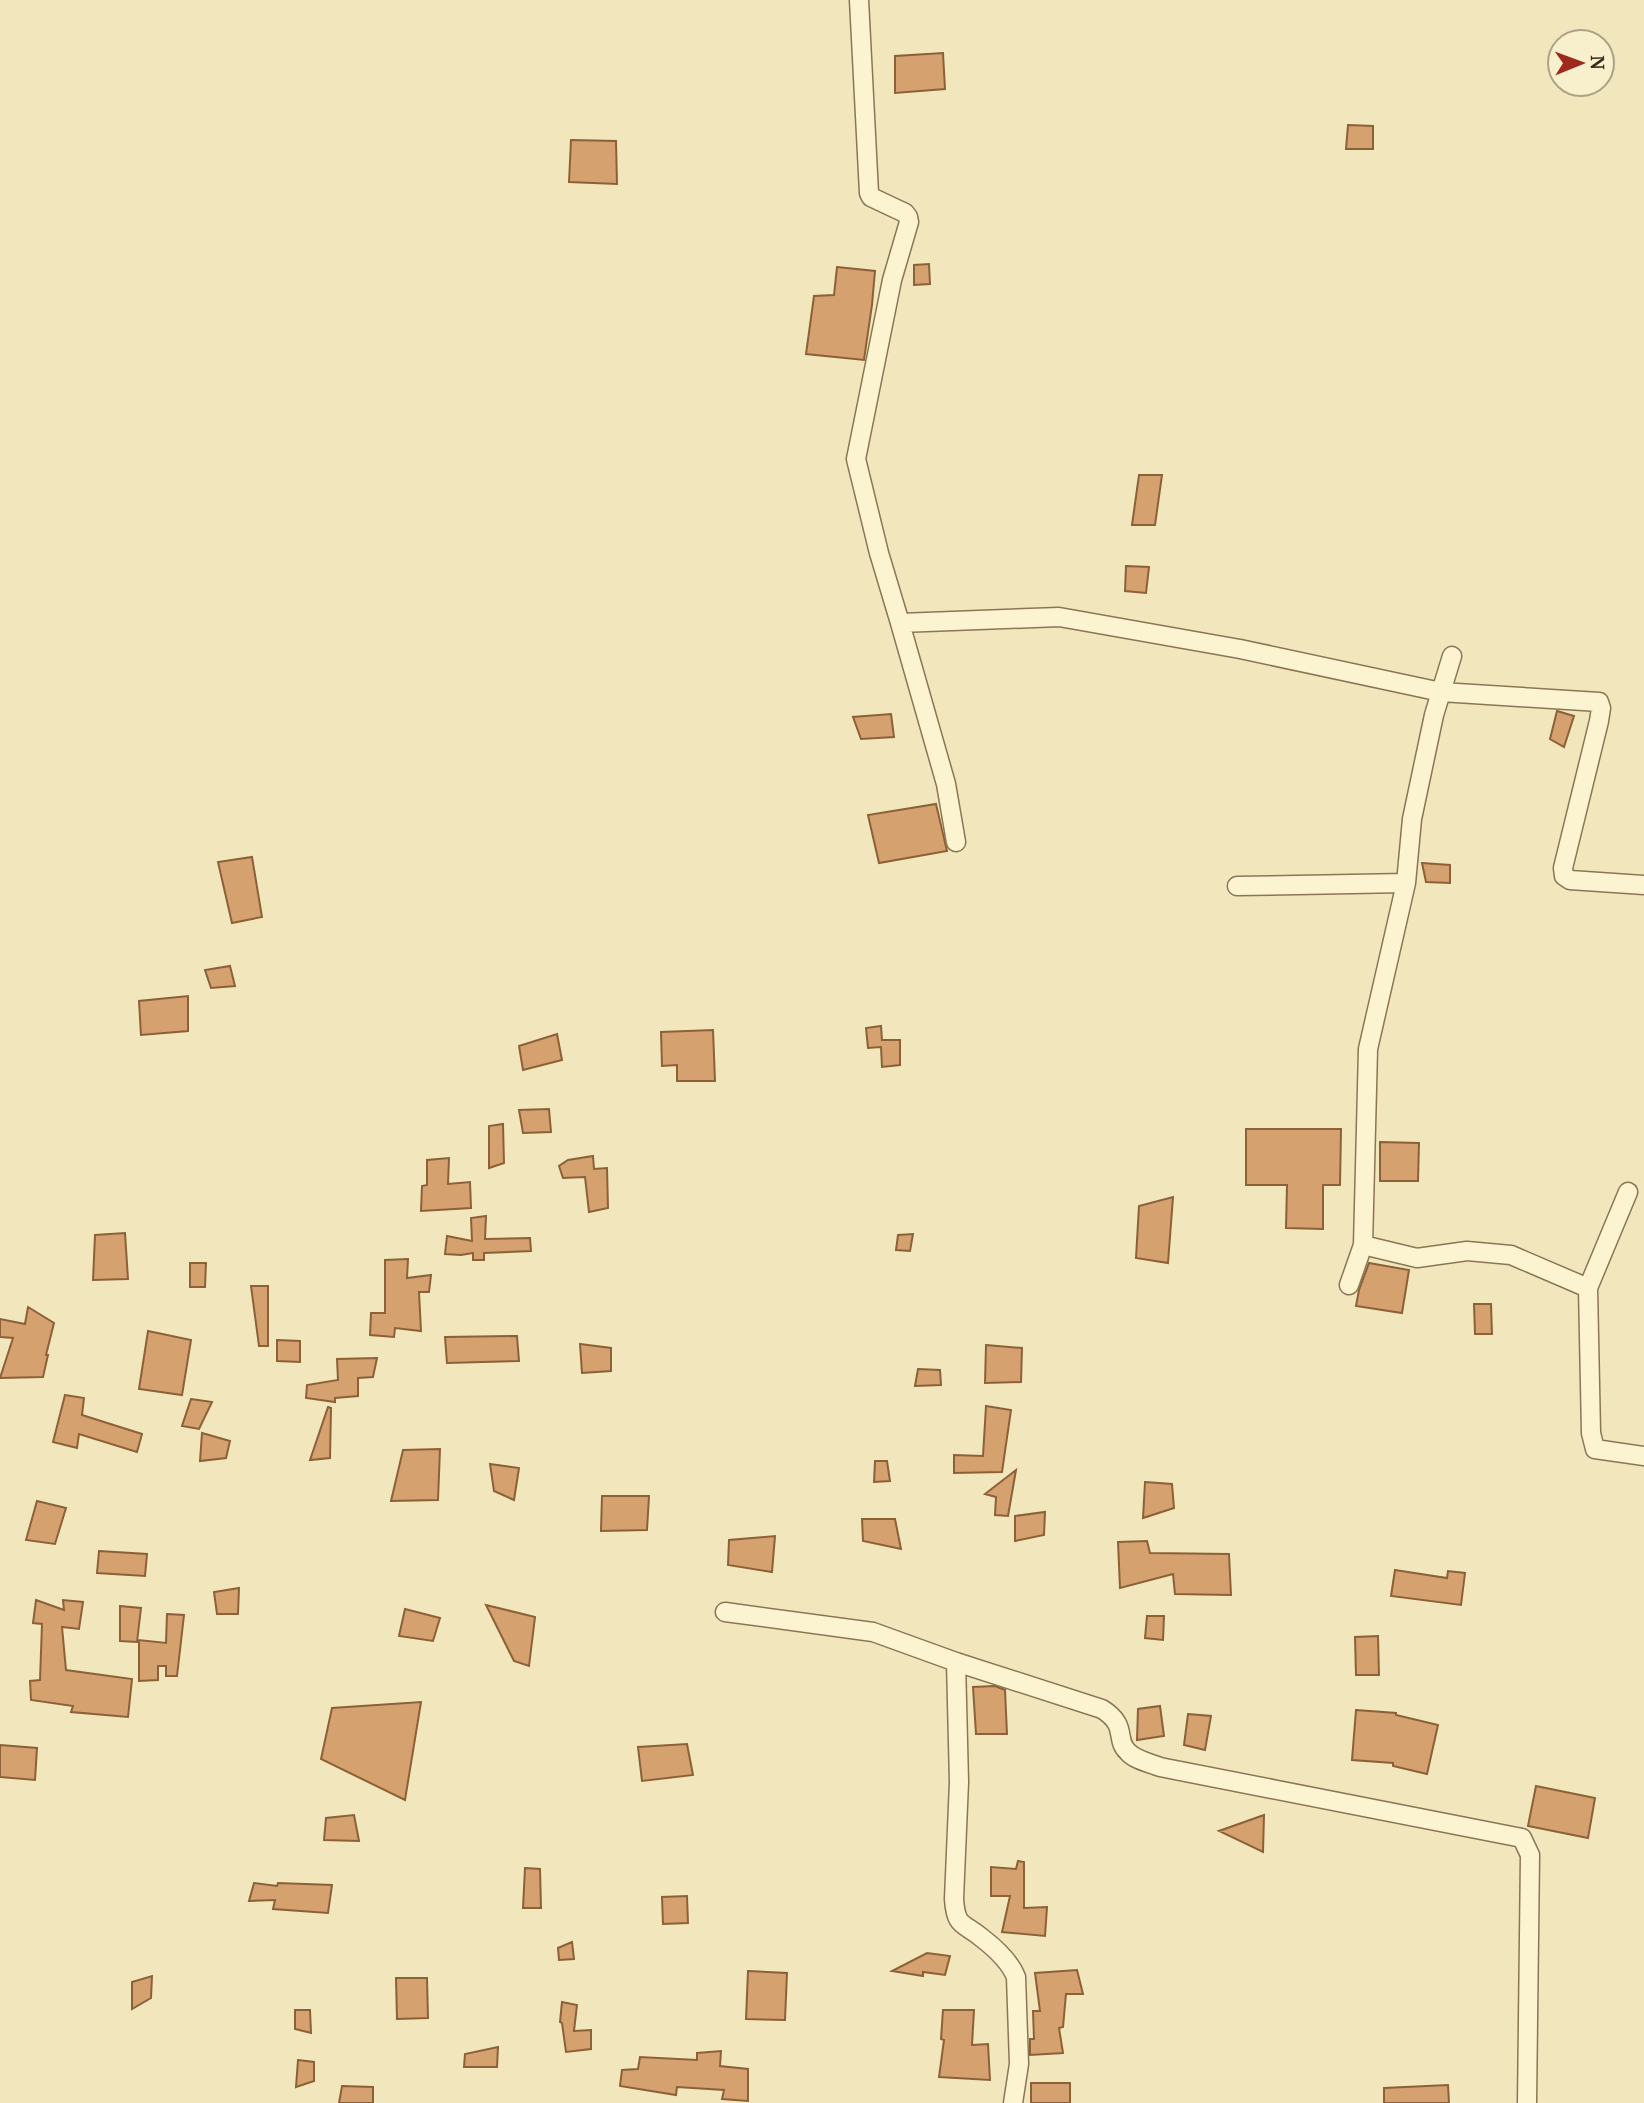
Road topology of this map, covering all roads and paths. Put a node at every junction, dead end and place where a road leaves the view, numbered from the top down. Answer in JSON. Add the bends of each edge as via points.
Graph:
{"nodes":[{"id":1,"x":859,"y":0,"type":"edge"},
{"id":2,"x":900,"y":624,"type":"junction"},
{"id":3,"x":1452,"y":656,"type":"dead end"},
{"id":4,"x":1441,"y":692,"type":"junction"},
{"id":5,"x":956,"y":842,"type":"dead end"},
{"id":6,"x":1406,"y":883,"type":"junction"},
{"id":7,"x":1644,"y":885,"type":"edge"},
{"id":8,"x":1237,"y":886,"type":"dead end"},
{"id":9,"x":1628,"y":1192,"type":"dead end"},
{"id":10,"x":1363,"y":1245,"type":"junction"},
{"id":11,"x":1349,"y":1285,"type":"dead end"},
{"id":12,"x":1588,"y":1288,"type":"junction"},
{"id":13,"x":1644,"y":1456,"type":"edge"},
{"id":14,"x":725,"y":1612,"type":"dead end"},
{"id":15,"x":956,"y":1662,"type":"junction"},
{"id":16,"x":1013,"y":2103,"type":"edge"},
{"id":17,"x":1527,"y":2103,"type":"edge"}],
"edges":[{"from":1,"to":2,"type":"street","via":[[869,193],[905,214],[909,222],[892,280],[856,459]]},
{"from":2,"to":4,"type":"street","via":[[1059,617],[1229,646]]},
{"from":2,"to":5,"type":"street","via":[[946,785]]},
{"from":3,"to":4,"type":"street"},
{"from":4,"to":6,"type":"street","via":[[1412,818]]},
{"from":4,"to":7,"type":"street","via":[[1599,702],[1599,721],[1564,876]]},
{"from":6,"to":8,"type":"street"},
{"from":6,"to":10,"type":"street","via":[[1368,1049]]},
{"from":9,"to":12,"type":"street"},
{"from":10,"to":11,"type":"street"},
{"from":10,"to":12,"type":"street","via":[[1417,1258],[1467,1251],[1511,1255]]},
{"from":12,"to":13,"type":"street","via":[[1595,1448]]},
{"from":14,"to":15,"type":"street","via":[[873,1632]]},
{"from":15,"to":16,"type":"street","via":[[954,1899],[964,1927],[981,1937],[1012,1967],[1016,1977],[1019,2064]]},
{"from":15,"to":17,"type":"street","via":[[1102,1709],[1119,1724],[1128,1753],[1160,1768],[1522,1838],[1530,1855]]}]}
